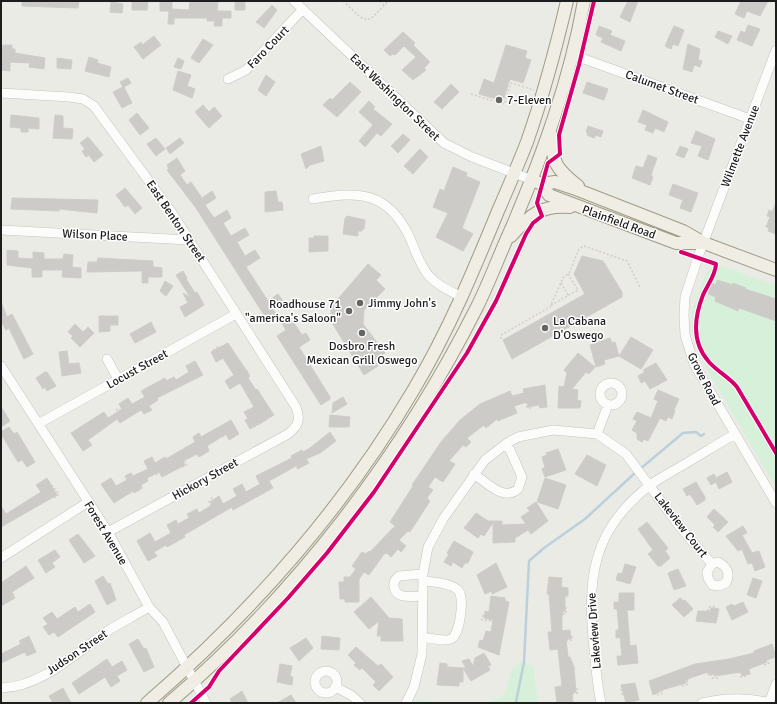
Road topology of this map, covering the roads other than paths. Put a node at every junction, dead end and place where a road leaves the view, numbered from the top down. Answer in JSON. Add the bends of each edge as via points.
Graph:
{"nodes":[{"id":1,"x":294,"y":1,"type":"edge"},
{"id":2,"x":567,"y":1,"type":"edge"},
{"id":3,"x":584,"y":1,"type":"edge"},
{"id":4,"x":303,"y":9,"type":"junction"},
{"id":5,"x":776,"y":50,"type":"edge"},
{"id":6,"x":573,"y":55,"type":"junction"},
{"id":7,"x":228,"y":79,"type":"dead end"},
{"id":8,"x":1,"y":93,"type":"edge"},
{"id":9,"x":750,"y":119,"type":"junction"},
{"id":10,"x":551,"y":131,"type":"junction"},
{"id":11,"x":514,"y":172,"type":"junction"},
{"id":12,"x":537,"y":182,"type":"junction"},
{"id":13,"x":589,"y":194,"type":"junction"},
{"id":14,"x":313,"y":200,"type":"dead end"},
{"id":15,"x":583,"y":208,"type":"junction"},
{"id":16,"x":1,"y":230,"type":"edge"},
{"id":17,"x":189,"y":240,"type":"junction"},
{"id":18,"x":506,"y":241,"type":"junction"},
{"id":19,"x":704,"y":243,"type":"junction"},
{"id":20,"x":776,"y":270,"type":"edge"},
{"id":21,"x":462,"y":297,"type":"junction"},
{"id":22,"x":236,"y":314,"type":"junction"},
{"id":23,"x":107,"y":359,"type":"dead end"},
{"id":24,"x":1,"y":366,"type":"edge"},
{"id":25,"x":118,"y":379,"type":"junction"},
{"id":26,"x":608,"y":405,"type":"dead end"},
{"id":27,"x":298,"y":422,"type":"joint"},
{"id":28,"x":38,"y":424,"type":"junction"},
{"id":29,"x":596,"y":434,"type":"junction"},
{"id":30,"x":735,"y":434,"type":"junction"},
{"id":31,"x":507,"y":443,"type":"junction"},
{"id":32,"x":474,"y":474,"type":"junction"},
{"id":33,"x":650,"y":485,"type":"junction"},
{"id":34,"x":88,"y":502,"type":"junction"},
{"id":35,"x":776,"y":503,"type":"edge"},
{"id":36,"x":108,"y":532,"type":"junction"},
{"id":37,"x":1,"y":558,"type":"edge"},
{"id":38,"x":712,"y":564,"type":"dead end"},
{"id":39,"x":423,"y":578,"type":"junction"},
{"id":40,"x":423,"y":596,"type":"junction"},
{"id":41,"x":149,"y":607,"type":"junction"},
{"id":42,"x":423,"y":638,"type":"junction"},
{"id":43,"x":187,"y":668,"type":"junction"},
{"id":44,"x":194,"y":682,"type":"junction"},
{"id":45,"x":776,"y":684,"type":"edge"},
{"id":46,"x":336,"y":687,"type":"dead end"},
{"id":47,"x":1,"y":688,"type":"edge"},
{"id":48,"x":147,"y":703,"type":"edge"},
{"id":49,"x":169,"y":703,"type":"edge"},
{"id":50,"x":206,"y":703,"type":"edge"},
{"id":51,"x":360,"y":703,"type":"edge"},
{"id":52,"x":406,"y":703,"type":"edge"},
{"id":53,"x":601,"y":703,"type":"edge"},
{"id":54,"x":702,"y":703,"type":"edge"},
{"id":55,"x":770,"y":703,"type":"edge"}],
"edges":[{"from":1,"to":4,"type":"street","name":"East Washington Street"},
{"from":2,"to":11,"type":"main road","via":[[540,101]]},
{"from":3,"to":6,"type":"main road"},
{"from":4,"to":7,"type":"street","name":"Faro Court","via":[[246,70]]},
{"from":4,"to":11,"type":"street","name":"East Washington Street","via":[[444,143],[472,157]]},
{"from":5,"to":9,"type":"street","name":"Wilmette Avenue"},
{"from":6,"to":9,"type":"street","name":"Calumet Street"},
{"from":6,"to":10,"type":"main road"},
{"from":8,"to":17,"type":"street","name":"East Benton Street","via":[[69,97],[83,99],[94,106]]},
{"from":9,"to":19,"type":"street","name":"Wilmette Avenue"},
{"from":10,"to":12,"type":"main road"},
{"from":10,"to":13,"type":"main road","via":[[551,148],[555,163],[564,176]]},
{"from":11,"to":12,"type":"street","name":"East Washington Street"},
{"from":11,"to":21,"type":"main road"},
{"from":12,"to":13,"type":"main road","name":"Plainfield Road","via":[[555,182]]},
{"from":12,"to":15,"type":"main road","name":"Plainfield Road","via":[[549,195]]},
{"from":12,"to":18,"type":"main road"},
{"from":13,"to":19,"type":"main road","name":"Plainfield Road","via":[[683,231]]},
{"from":14,"to":21,"type":"street","via":[[335,195],[360,194],[377,200],[394,213],[404,225],[428,274],[438,284]]},
{"from":15,"to":18,"type":"main road","via":[[557,206],[540,210],[528,218]]},
{"from":15,"to":19,"type":"main road","name":"Plainfield Road","via":[[676,243]]},
{"from":16,"to":17,"type":"street","name":"Wilson Place"},
{"from":17,"to":22,"type":"street","name":"East Benton Street"},
{"from":18,"to":44,"type":"main road","via":[[478,306],[440,373],[369,484],[291,582]]},
{"from":19,"to":20,"type":"main road","name":"Plainfield Road"},
{"from":19,"to":30,"type":"street","name":"Grove Road","via":[[685,297],[685,335],[694,364]]},
{"from":21,"to":43,"type":"main road","via":[[414,390],[356,478],[292,559],[241,616]]},
{"from":22,"to":25,"type":"street","name":"Locust Street"},
{"from":22,"to":27,"type":"street","name":"East Benton Street","via":[[296,407]]},
{"from":23,"to":25,"type":"street"},
{"from":24,"to":28,"type":"street","name":"Forest Avenue"},
{"from":25,"to":28,"type":"street","name":"Locust Street"},
{"from":26,"to":29,"type":"street"},
{"from":27,"to":36,"type":"street","name":"Hickory Street","via":[[288,434]]},
{"from":28,"to":34,"type":"street","name":"Forest Avenue"},
{"from":29,"to":31,"type":"street","via":[[553,430],[531,433]]},
{"from":29,"to":33,"type":"street","name":"Lakeview Court","via":[[626,454]]},
{"from":30,"to":33,"type":"street","name":"Lakeview Drive"},
{"from":30,"to":35,"type":"street","name":"Grove Road"},
{"from":31,"to":32,"type":"street","via":[[485,460]]},
{"from":31,"to":32,"type":"street","via":[[522,477],[516,491],[505,494],[498,492]]},
{"from":32,"to":39,"type":"street","via":[[436,531],[426,554]]},
{"from":33,"to":38,"type":"street","name":"Lakeview Court","via":[[680,527]]},
{"from":33,"to":53,"type":"street","name":"Lakeview Drive","via":[[626,507],[609,530],[597,557],[592,580],[591,608]]},
{"from":34,"to":36,"type":"street","name":"Forest Avenue"},
{"from":34,"to":37,"type":"street"},
{"from":36,"to":41,"type":"street","name":"Forest Avenue"},
{"from":39,"to":40,"type":"street"},
{"from":39,"to":40,"type":"street","via":[[399,576],[393,586],[400,595]]},
{"from":39,"to":42,"type":"street","via":[[454,588],[460,592],[462,598],[455,636],[449,639]]},
{"from":40,"to":42,"type":"street"},
{"from":41,"to":43,"type":"street","name":"Forest Avenue","via":[[163,622]]},
{"from":41,"to":47,"type":"street","name":"Judson Street","via":[[111,629],[47,673],[9,688]]},
{"from":42,"to":52,"type":"street","via":[[418,675]]},
{"from":43,"to":44,"type":"street","name":"Forest Avenue"},
{"from":43,"to":48,"type":"main road"},
{"from":44,"to":49,"type":"main road"},
{"from":44,"to":50,"type":"street","name":"Forest Avenue"},
{"from":45,"to":55,"type":"street"},
{"from":46,"to":51,"type":"street"},
{"from":54,"to":55,"type":"street","via":[[741,699]]}]}
